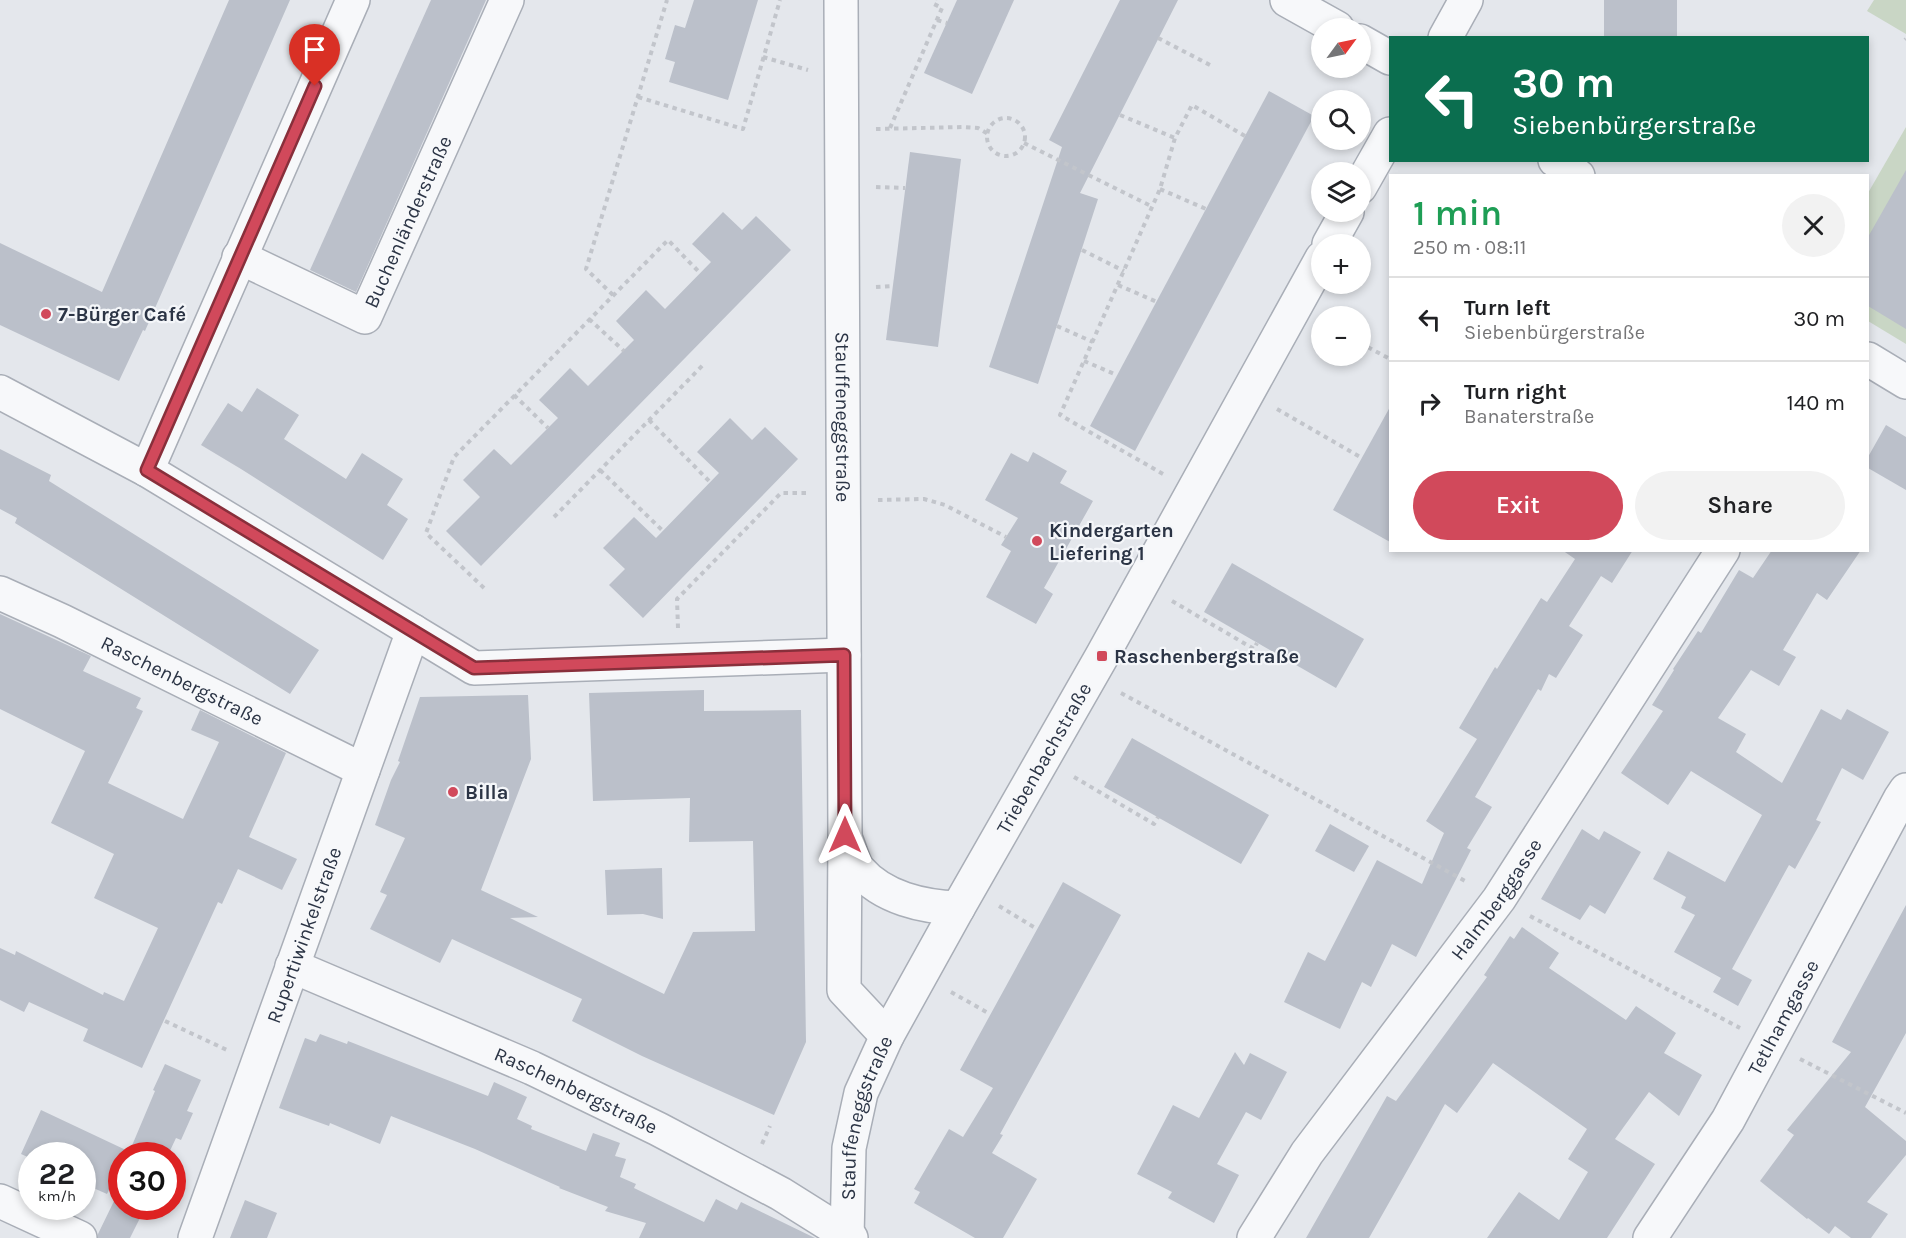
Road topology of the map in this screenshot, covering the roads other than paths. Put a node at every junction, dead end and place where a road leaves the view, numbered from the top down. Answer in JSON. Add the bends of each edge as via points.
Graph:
{"nodes":[{"id":1,"x":353,"y":0,"type":"edge"},
{"id":2,"x":507,"y":0,"type":"edge"},
{"id":3,"x":841,"y":0,"type":"edge"},
{"id":4,"x":1287,"y":0,"type":"edge"},
{"id":5,"x":1467,"y":0,"type":"edge"},
{"id":6,"x":1319,"y":18,"type":"edge"},
{"id":7,"x":1446,"y":36,"type":"edge"},
{"id":8,"x":1371,"y":47,"type":"edge"},
{"id":9,"x":1389,"y":57,"type":"edge"},
{"id":10,"x":1389,"y":136,"type":"edge"},
{"id":11,"x":1558,"y":162,"type":"edge"},
{"id":12,"x":1371,"y":168,"type":"edge"},
{"id":13,"x":1575,"y":174,"type":"edge"},
{"id":14,"x":239,"y":257,"type":"junction"},
{"id":15,"x":1311,"y":278,"type":"edge"},
{"id":16,"x":1869,"y":360,"type":"edge"},
{"id":17,"x":1906,"y":382,"type":"edge"},
{"id":18,"x":0,"y":392,"type":"edge"},
{"id":19,"x":147,"y":470,"type":"junction"},
{"id":20,"x":1722,"y":552,"type":"edge"},
{"id":21,"x":0,"y":593,"type":"edge"},
{"id":22,"x":413,"y":631,"type":"junction"},
{"id":23,"x":844,"y":655,"type":"junction"},
{"id":24,"x":363,"y":770,"type":"junction"},
{"id":25,"x":1906,"y":790,"type":"edge"},
{"id":26,"x":845,"y":835,"type":"junction"},
{"id":27,"x":963,"y":898,"type":"junction"},
{"id":28,"x":292,"y":966,"type":"junction"},
{"id":29,"x":887,"y":1036,"type":"junction"},
{"id":30,"x":0,"y":1200,"type":"edge"},
{"id":31,"x":848,"y":1237,"type":"edge"},
{"id":32,"x":80,"y":1238,"type":"edge"},
{"id":33,"x":195,"y":1238,"type":"edge"},
{"id":34,"x":1254,"y":1238,"type":"edge"},
{"id":35,"x":1650,"y":1238,"type":"edge"}],
"edges":[{"from":1,"to":14,"type":"street"},
{"from":2,"to":14,"type":"street","name":"Buchenländerstraße","via":[[364,316]]},
{"from":3,"to":23,"type":"street","name":"Stauffeneggstraße"},
{"from":4,"to":6,"type":"street"},
{"from":5,"to":7,"type":"street"},
{"from":8,"to":9,"type":"street"},
{"from":10,"to":12,"type":"street"},
{"from":11,"to":13,"type":"street"},
{"from":14,"to":19,"type":"street"},
{"from":15,"to":27,"type":"street","name":"Triebenbachstraße"},
{"from":16,"to":17,"type":"street"},
{"from":18,"to":19,"type":"street"},
{"from":19,"to":22,"type":"street"},
{"from":20,"to":34,"type":"street","name":"Halmberggasse","via":[[1499,900],[1307,1153]]},
{"from":21,"to":24,"type":"street","name":"Raschenbergstraße"},
{"from":22,"to":23,"type":"street","via":[[474,668]]},
{"from":22,"to":24,"type":"street","name":"Rupertiwinkelstraße"},
{"from":23,"to":26,"type":"street","name":"Stauffeneggstraße"},
{"from":24,"to":28,"type":"street","name":"Rupertiwinkelstraße"},
{"from":25,"to":35,"type":"street","name":"Tetlhamgasse","via":[[1728,1120]]},
{"from":26,"to":27,"type":"street","name":"Stauffeneggstraße","via":[[858,869],[882,890],[931,907]]},
{"from":26,"to":29,"type":"street","name":"Stauffeneggstraße","via":[[844,990]]},
{"from":27,"to":29,"type":"street","name":"Triebenbachstraße"},
{"from":28,"to":31,"type":"street","name":"Raschenbergstraße","via":[[532,1068],[658,1129],[781,1194]]},
{"from":28,"to":33,"type":"street","name":"Rupertiwinkelstraße"},
{"from":29,"to":31,"type":"street","name":"Stauffeneggstraße","via":[[861,1093],[849,1148]]},
{"from":30,"to":32,"type":"street"}]}
